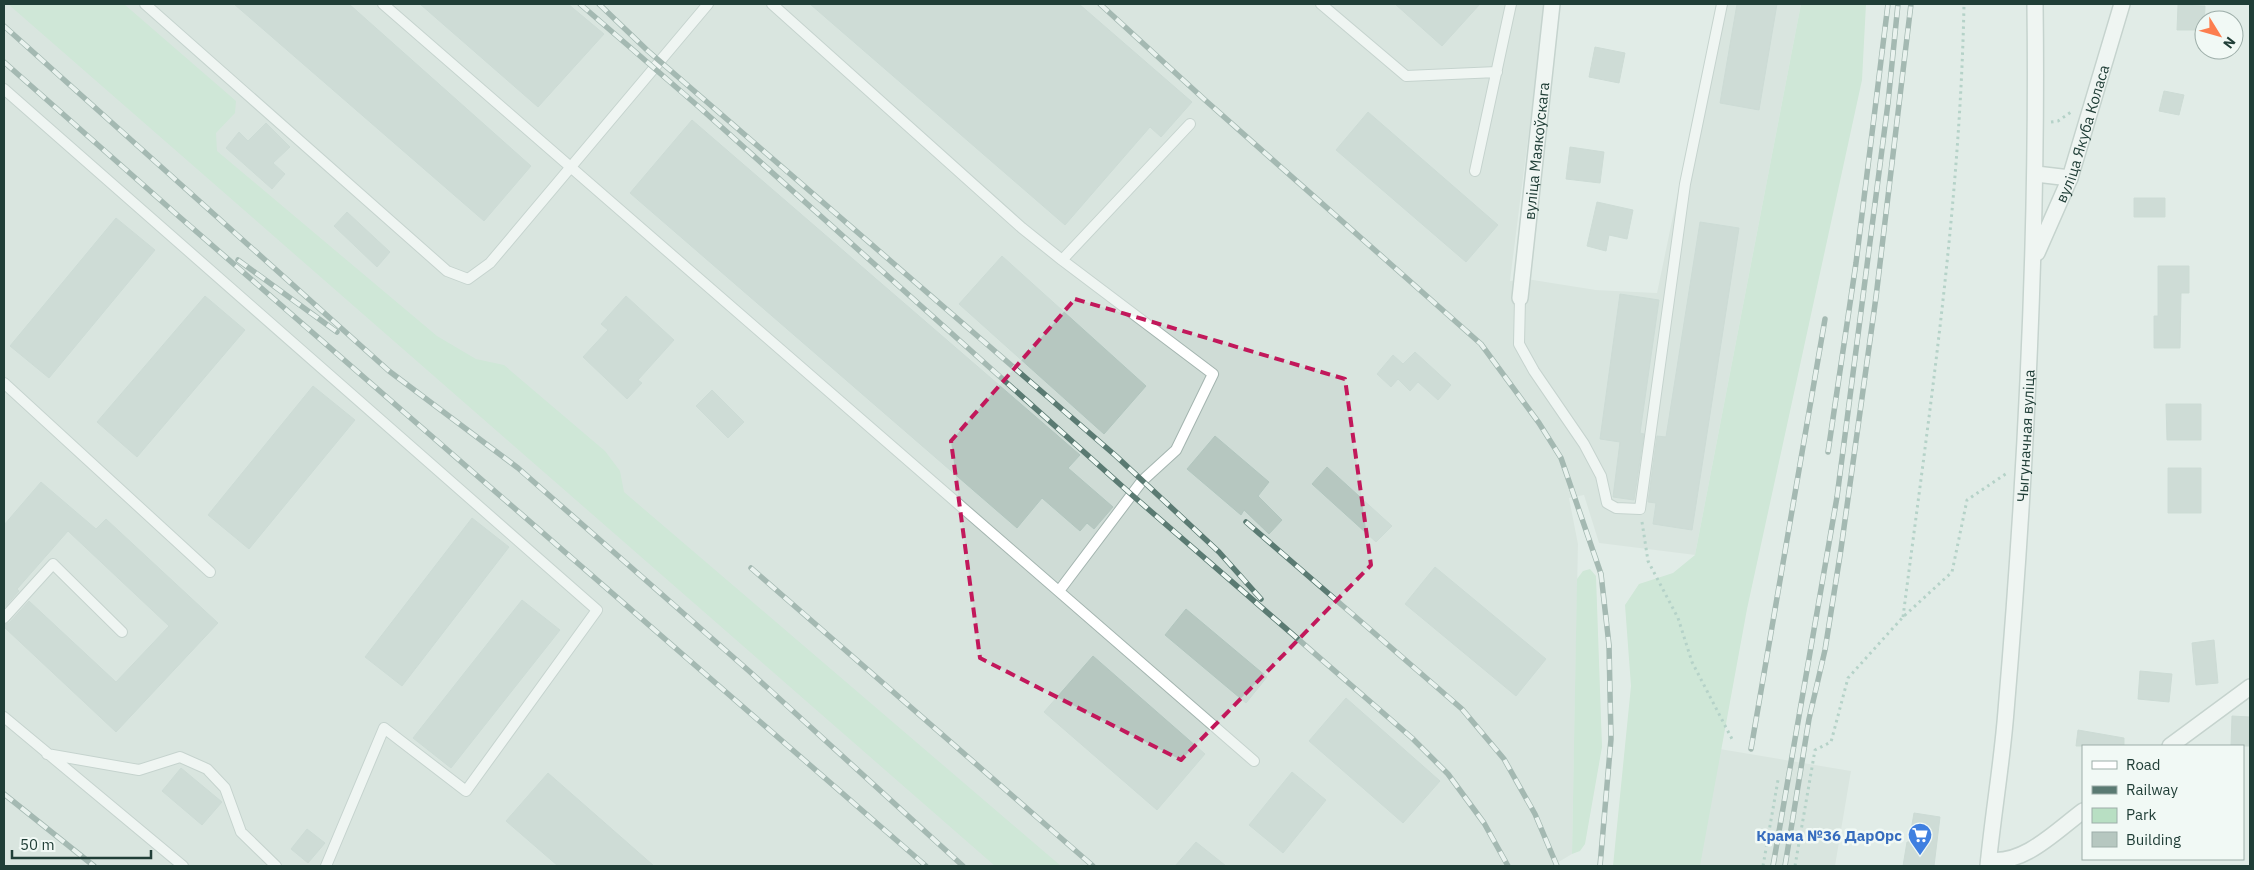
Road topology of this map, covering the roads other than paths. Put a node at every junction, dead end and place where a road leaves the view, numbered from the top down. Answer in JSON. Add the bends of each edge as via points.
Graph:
{"nodes":[{"id":1,"x":145,"y":4,"type":"edge"},
{"id":2,"x":383,"y":4,"type":"edge"},
{"id":3,"x":708,"y":4,"type":"edge"},
{"id":4,"x":772,"y":4,"type":"edge"},
{"id":5,"x":1321,"y":4,"type":"edge"},
{"id":6,"x":1511,"y":4,"type":"edge"},
{"id":7,"x":1552,"y":4,"type":"edge"},
{"id":8,"x":1722,"y":4,"type":"edge"},
{"id":9,"x":2034,"y":4,"type":"edge"},
{"id":10,"x":2122,"y":4,"type":"edge"},
{"id":11,"x":1496,"y":72,"type":"junction"},
{"id":12,"x":4,"y":89,"type":"edge"},
{"id":13,"x":1190,"y":124,"type":"dead end"},
{"id":14,"x":570,"y":168,"type":"junction"},
{"id":15,"x":1475,"y":171,"type":"dead end"},
{"id":16,"x":2036,"y":174,"type":"junction"},
{"id":17,"x":2070,"y":178,"type":"junction"},
{"id":18,"x":1062,"y":260,"type":"junction"},
{"id":19,"x":2034,"y":262,"type":"junction"},
{"id":20,"x":1520,"y":298,"type":"joint"},
{"id":21,"x":4,"y":383,"type":"edge"},
{"id":22,"x":210,"y":572,"type":"dead end"},
{"id":23,"x":1059,"y":591,"type":"junction"},
{"id":24,"x":4,"y":618,"type":"edge"},
{"id":25,"x":122,"y":632,"type":"dead end"},
{"id":26,"x":2250,"y":687,"type":"edge"},
{"id":27,"x":4,"y":717,"type":"edge"},
{"id":28,"x":2171,"y":745,"type":"edge"},
{"id":29,"x":47,"y":754,"type":"junction"},
{"id":30,"x":1254,"y":761,"type":"dead end"},
{"id":31,"x":2082,"y":813,"type":"edge"},
{"id":32,"x":1988,"y":863,"type":"edge"},
{"id":33,"x":183,"y":866,"type":"edge"},
{"id":34,"x":276,"y":866,"type":"edge"},
{"id":35,"x":326,"y":866,"type":"edge"}],
"edges":[{"from":1,"to":14,"type":"lane","via":[[447,271],[468,279],[490,263]]},
{"from":2,"to":14,"type":"lane"},
{"from":3,"to":14,"type":"lane"},
{"from":4,"to":18,"type":"lane"},
{"from":5,"to":11,"type":"lane","via":[[1406,76]]},
{"from":6,"to":11,"type":"lane"},
{"from":7,"to":20,"type":"street","name":"вуліца Маякоўскага"},
{"from":8,"to":20,"type":"lane","via":[[1685,184],[1640,509],[1616,508],[1607,503],[1600,476],[1584,444],[1519,344]]},
{"from":9,"to":16,"type":"street","name":"Чыгуначная вуліца"},
{"from":10,"to":17,"type":"street","name":"вуліца Якуба Коласа"},
{"from":11,"to":15,"type":"lane"},
{"from":12,"to":35,"type":"lane","via":[[598,610],[466,792],[384,728]]},
{"from":13,"to":18,"type":"lane"},
{"from":14,"to":23,"type":"lane"},
{"from":16,"to":17,"type":"street"},
{"from":16,"to":19,"type":"street","name":"Чыгуначная вуліца"},
{"from":17,"to":19,"type":"street","name":"вуліца Якуба Коласа"},
{"from":18,"to":23,"type":"lane","via":[[1213,374],[1176,450],[1142,481]]},
{"from":19,"to":32,"type":"street","name":"Чыгуначная вуліца","via":[[2007,704]]},
{"from":21,"to":22,"type":"lane"},
{"from":23,"to":30,"type":"lane"},
{"from":24,"to":25,"type":"lane","via":[[53,564]]},
{"from":26,"to":28,"type":"street"},
{"from":27,"to":29,"type":"lane"},
{"from":29,"to":33,"type":"lane"},
{"from":29,"to":34,"type":"lane","via":[[139,770],[180,758],[207,769],[225,788],[241,832]]},
{"from":31,"to":32,"type":"street","via":[[2036,846],[2010,859]]}]}
